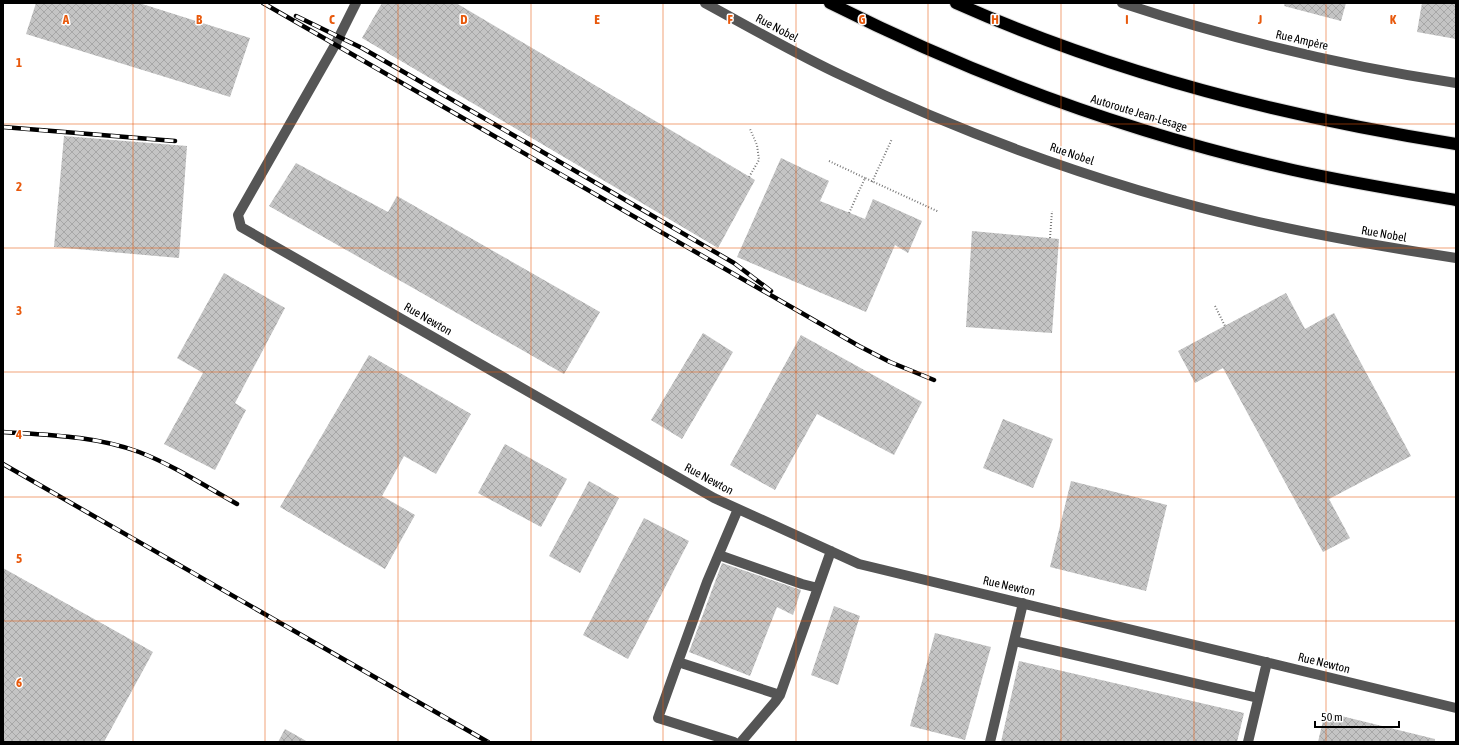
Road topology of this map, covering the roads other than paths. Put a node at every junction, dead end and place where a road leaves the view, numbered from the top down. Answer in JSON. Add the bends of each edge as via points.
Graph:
{"nodes":[{"id":1,"x":356,"y":3,"type":"edge"},
{"id":2,"x":705,"y":3,"type":"edge"},
{"id":3,"x":830,"y":3,"type":"edge"},
{"id":4,"x":956,"y":3,"type":"edge"},
{"id":5,"x":1122,"y":3,"type":"edge"},
{"id":6,"x":1456,"y":83,"type":"edge"},
{"id":7,"x":1456,"y":144,"type":"edge"},
{"id":8,"x":1456,"y":200,"type":"edge"},
{"id":9,"x":1456,"y":258,"type":"edge"},
{"id":10,"x":738,"y":509,"type":"junction"},
{"id":11,"x":832,"y":551,"type":"junction"},
{"id":12,"x":719,"y":555,"type":"junction"},
{"id":13,"x":818,"y":588,"type":"junction"},
{"id":14,"x":1024,"y":602,"type":"junction"},
{"id":15,"x":1014,"y":641,"type":"junction"},
{"id":16,"x":678,"y":662,"type":"junction"},
{"id":17,"x":1267,"y":662,"type":"junction"},
{"id":18,"x":780,"y":694,"type":"junction"},
{"id":19,"x":1258,"y":698,"type":"junction"},
{"id":20,"x":1456,"y":708,"type":"edge"},
{"id":21,"x":734,"y":742,"type":"edge"},
{"id":22,"x":741,"y":742,"type":"edge"},
{"id":23,"x":990,"y":742,"type":"edge"},
{"id":24,"x":1248,"y":742,"type":"edge"}],
"edges":[{"from":1,"to":10,"type":"street","name":"Rue Newton","via":[[335,45],[238,215],[241,227],[707,494]]},
{"from":2,"to":9,"type":"street","name":"Rue Nobel","via":[[858,84],[967,130],[1067,167],[1160,196],[1260,222]]},
{"from":3,"to":8,"type":"highway","name":"Autoroute Jean-Lesage","via":[[982,72],[1128,125],[1294,170]]},
{"from":4,"to":7,"type":"highway","via":[[1076,52],[1219,96],[1335,123]]},
{"from":5,"to":6,"type":"street","name":"Rue Ampère","via":[[1280,49],[1371,69]]},
{"from":10,"to":11,"type":"street","name":"Rue Newton"},
{"from":10,"to":12,"type":"street"},
{"from":11,"to":13,"type":"street"},
{"from":11,"to":14,"type":"street","name":"Rue Newton","via":[[860,564]]},
{"from":12,"to":13,"type":"street"},
{"from":12,"to":16,"type":"street"},
{"from":13,"to":18,"type":"street"},
{"from":14,"to":15,"type":"street"},
{"from":14,"to":17,"type":"street","name":"Rue Newton"},
{"from":15,"to":19,"type":"street"},
{"from":15,"to":23,"type":"street"},
{"from":16,"to":18,"type":"street"},
{"from":16,"to":21,"type":"street","via":[[658,718]]},
{"from":17,"to":19,"type":"street"},
{"from":17,"to":20,"type":"street","name":"Rue Newton"},
{"from":18,"to":22,"type":"street"},
{"from":19,"to":24,"type":"street"}]}
